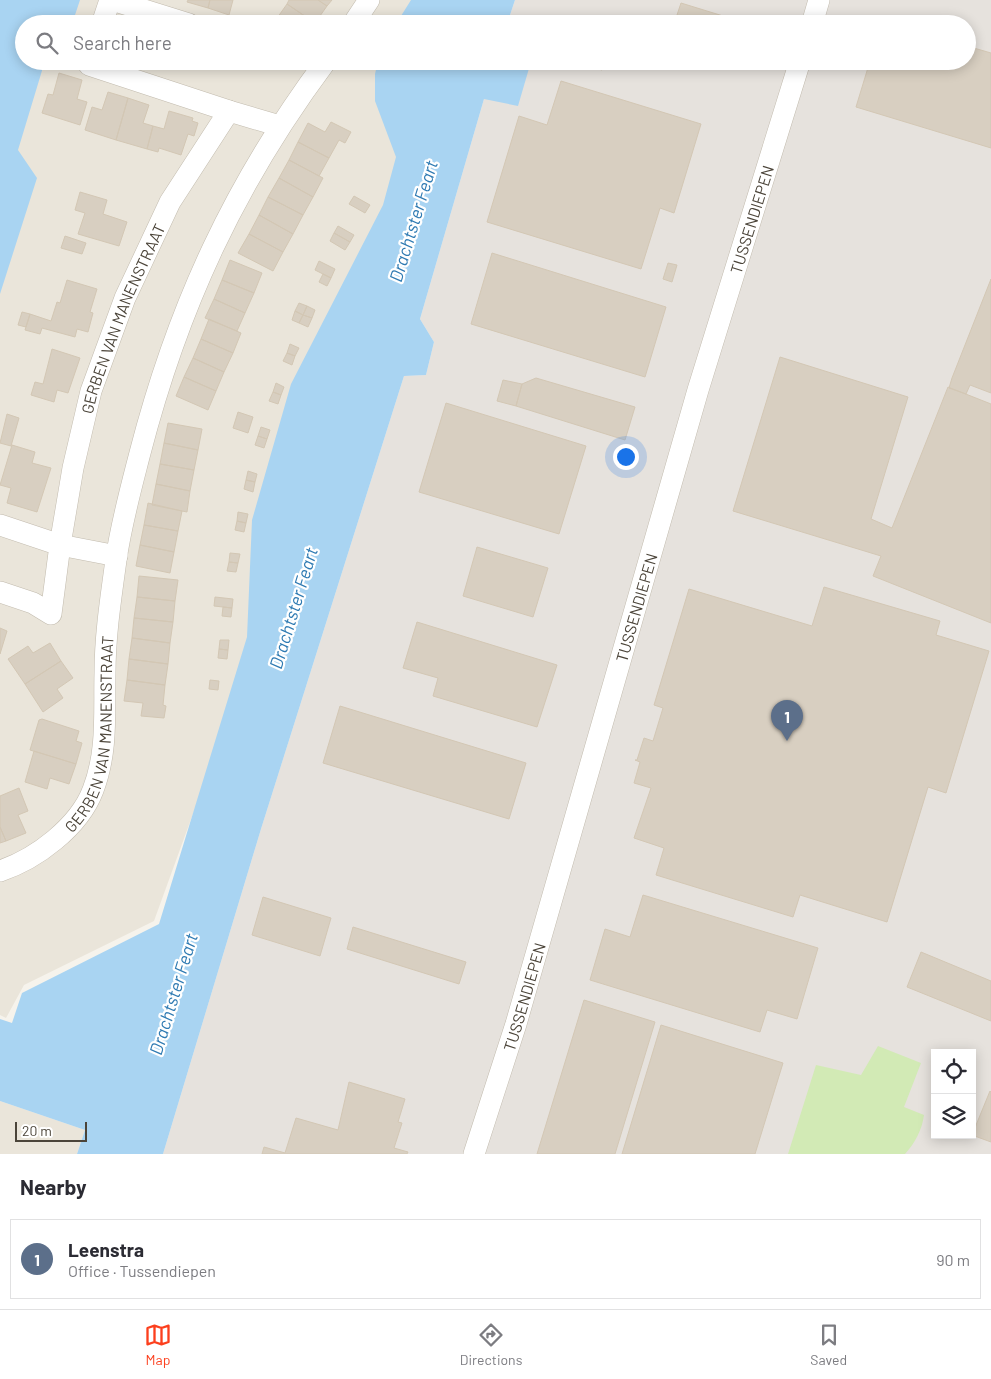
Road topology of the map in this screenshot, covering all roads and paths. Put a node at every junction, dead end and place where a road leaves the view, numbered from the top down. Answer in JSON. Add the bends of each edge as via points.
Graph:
{"nodes":[{"id":1,"x":111,"y":0,"type":"edge"},
{"id":2,"x":369,"y":0,"type":"edge"},
{"id":3,"x":819,"y":0,"type":"edge"},
{"id":4,"x":105,"y":15,"type":"edge"},
{"id":5,"x":160,"y":15,"type":"edge"},
{"id":6,"x":360,"y":15,"type":"edge"},
{"id":7,"x":815,"y":15,"type":"edge"},
{"id":8,"x":105,"y":70,"type":"edge"},
{"id":9,"x":315,"y":70,"type":"edge"},
{"id":10,"x":797,"y":70,"type":"edge"},
{"id":11,"x":229,"y":110,"type":"junction"},
{"id":12,"x":280,"y":126,"type":"junction"},
{"id":13,"x":0,"y":525,"type":"edge"},
{"id":14,"x":60,"y":545,"type":"junction"},
{"id":15,"x":117,"y":556,"type":"junction"},
{"id":16,"x":0,"y":592,"type":"edge"},
{"id":17,"x":0,"y":871,"type":"edge"},
{"id":18,"x":474,"y":1154,"type":"edge"}],
"edges":[{"from":1,"to":4,"type":"street"},
{"from":1,"to":5,"type":"street"},
{"from":2,"to":6,"type":"street"},
{"from":3,"to":7,"type":"street"},
{"from":8,"to":11,"type":"street"},
{"from":9,"to":12,"type":"street","name":"GERBEN VAN MANENSTRAAT"},
{"from":10,"to":18,"type":"street","name":"TUSSENDIEPEN","via":[[698,390],[522,1004]]},
{"from":11,"to":12,"type":"street"},
{"from":11,"to":14,"type":"street","name":"GERBEN VAN MANENSTRAAT","via":[[170,202],[125,298],[91,391]]},
{"from":12,"to":15,"type":"street","name":"GERBEN VAN MANENSTRAAT","via":[[236,201],[190,297],[157,388]]},
{"from":13,"to":14,"type":"street"},
{"from":14,"to":15,"type":"street"},
{"from":14,"to":16,"type":"street","name":"GERBEN VAN MANENSTRAAT","via":[[52,614]]},
{"from":15,"to":17,"type":"street","name":"GERBEN VAN MANENSTRAAT","via":[[105,671],[102,758],[93,792],[69,828],[25,861]]}]}
